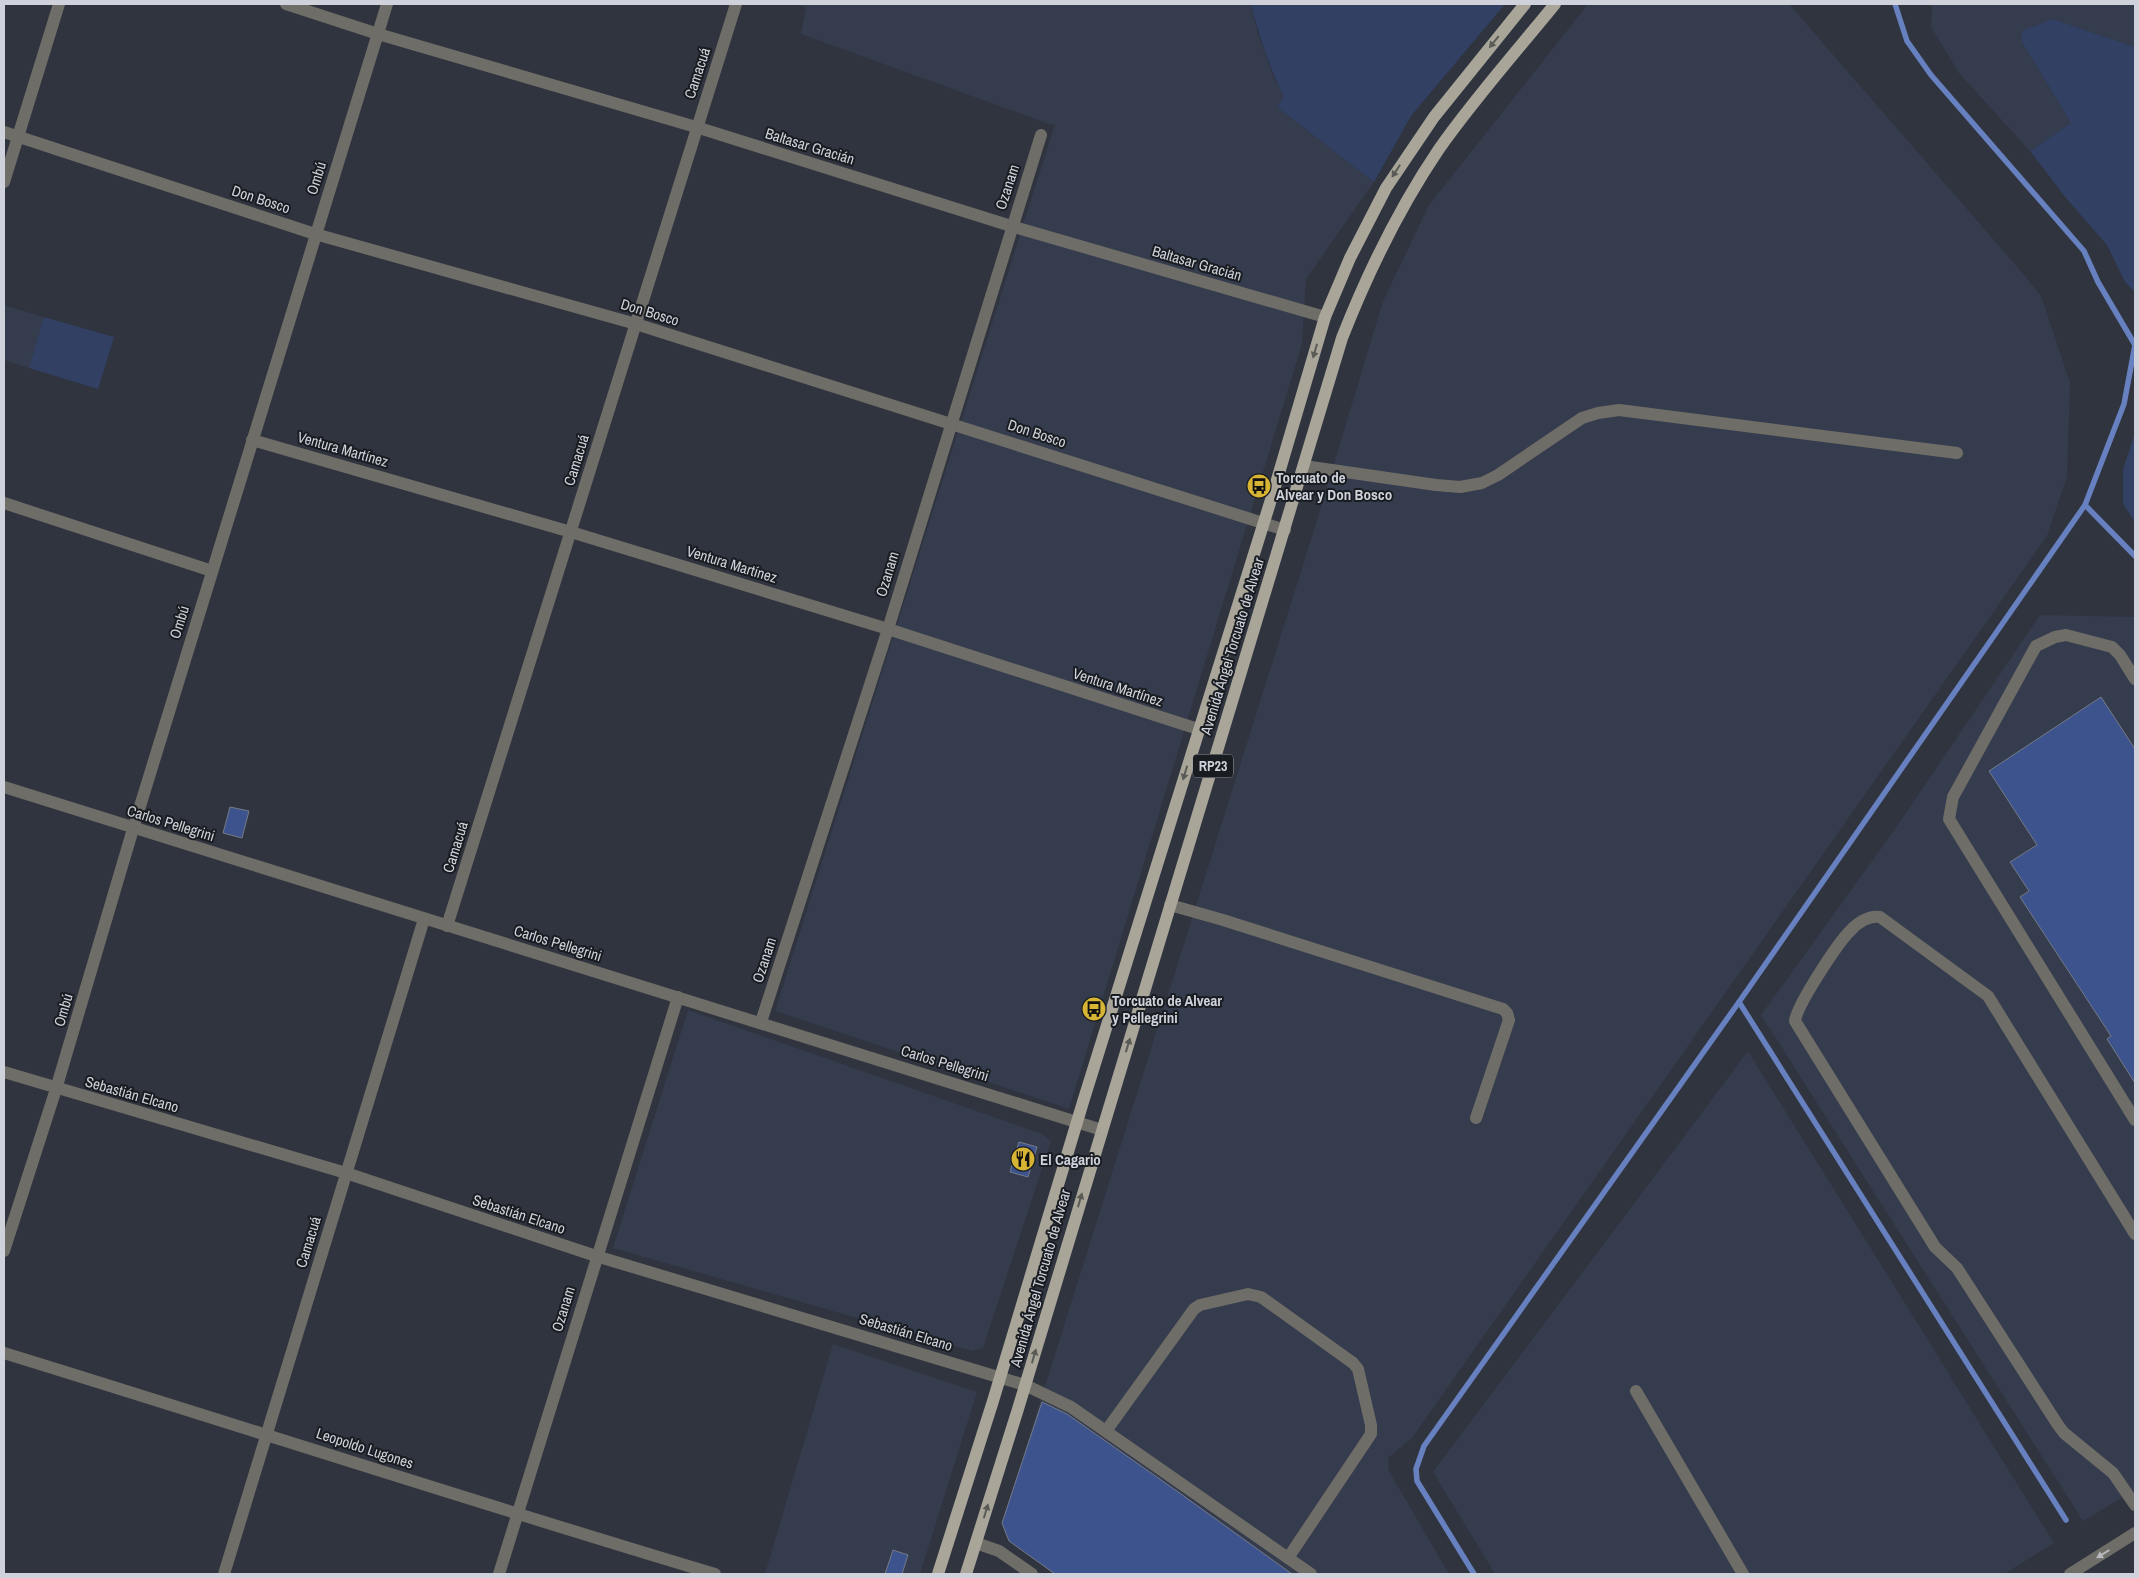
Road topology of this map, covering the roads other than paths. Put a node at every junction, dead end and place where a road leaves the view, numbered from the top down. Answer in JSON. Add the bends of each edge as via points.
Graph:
{"nodes":[{"id":1,"x":59,"y":4,"type":"edge"},
{"id":2,"x":286,"y":4,"type":"edge"},
{"id":3,"x":387,"y":4,"type":"edge"},
{"id":4,"x":736,"y":4,"type":"edge"},
{"id":5,"x":1525,"y":4,"type":"edge"},
{"id":6,"x":1555,"y":4,"type":"edge"},
{"id":7,"x":378,"y":34,"type":"junction"},
{"id":8,"x":696,"y":127,"type":"junction"},
{"id":9,"x":4,"y":132,"type":"edge"},
{"id":10,"x":1040,"y":135,"type":"dead end"},
{"id":11,"x":18,"y":136,"type":"junction"},
{"id":12,"x":4,"y":182,"type":"edge"},
{"id":13,"x":1011,"y":226,"type":"junction"},
{"id":14,"x":315,"y":234,"type":"junction"},
{"id":15,"x":1325,"y":317,"type":"junction"},
{"id":16,"x":636,"y":324,"type":"junction"},
{"id":17,"x":951,"y":422,"type":"junction"},
{"id":18,"x":252,"y":440,"type":"junction"},
{"id":19,"x":1957,"y":453,"type":"dead end"},
{"id":20,"x":1304,"y":466,"type":"junction"},
{"id":21,"x":4,"y":503,"type":"edge"},
{"id":22,"x":1264,"y":523,"type":"junction"},
{"id":23,"x":1285,"y":530,"type":"junction"},
{"id":24,"x":571,"y":532,"type":"junction"},
{"id":25,"x":212,"y":571,"type":"junction"},
{"id":26,"x":888,"y":629,"type":"junction"},
{"id":27,"x":2135,"y":679,"type":"edge"},
{"id":28,"x":1198,"y":729,"type":"junction"},
{"id":29,"x":4,"y":787,"type":"edge"},
{"id":30,"x":133,"y":829,"type":"junction"},
{"id":31,"x":1170,"y":905,"type":"junction"},
{"id":32,"x":424,"y":919,"type":"junction"},
{"id":33,"x":447,"y":926,"type":"junction"},
{"id":34,"x":678,"y":997,"type":"junction"},
{"id":35,"x":761,"y":1022,"type":"junction"},
{"id":36,"x":4,"y":1072,"type":"edge"},
{"id":37,"x":56,"y":1089,"type":"junction"},
{"id":38,"x":1476,"y":1118,"type":"dead end"},
{"id":39,"x":2135,"y":1120,"type":"edge"},
{"id":40,"x":1077,"y":1121,"type":"junction"},
{"id":41,"x":1102,"y":1130,"type":"junction"},
{"id":42,"x":346,"y":1173,"type":"junction"},
{"id":43,"x":2135,"y":1234,"type":"edge"},
{"id":44,"x":4,"y":1251,"type":"edge"},
{"id":45,"x":596,"y":1256,"type":"junction"},
{"id":46,"x":4,"y":1353,"type":"edge"},
{"id":47,"x":1000,"y":1378,"type":"junction"},
{"id":48,"x":1025,"y":1385,"type":"junction"},
{"id":49,"x":1636,"y":1391,"type":"dead end"},
{"id":50,"x":1106,"y":1432,"type":"junction"},
{"id":51,"x":266,"y":1433,"type":"junction"},
{"id":52,"x":2135,"y":1505,"type":"edge"},
{"id":53,"x":517,"y":1515,"type":"junction"},
{"id":54,"x":2135,"y":1533,"type":"edge"},
{"id":55,"x":976,"y":1543,"type":"junction"},
{"id":56,"x":1288,"y":1558,"type":"junction"},
{"id":57,"x":224,"y":1574,"type":"edge"},
{"id":58,"x":499,"y":1574,"type":"edge"},
{"id":59,"x":715,"y":1574,"type":"edge"},
{"id":60,"x":938,"y":1574,"type":"edge"},
{"id":61,"x":966,"y":1574,"type":"edge"},
{"id":62,"x":1032,"y":1574,"type":"edge"},
{"id":63,"x":1311,"y":1574,"type":"edge"},
{"id":64,"x":1743,"y":1574,"type":"edge"},
{"id":65,"x":2070,"y":1574,"type":"edge"}],
"edges":[{"from":1,"to":11,"type":"street"},
{"from":2,"to":7,"type":"street","name":"Baltasar Gracián"},
{"from":3,"to":7,"type":"street","name":"Ombú"},
{"from":4,"to":8,"type":"street","name":"Camacuá"},
{"from":5,"to":15,"type":"main road","name":"Avenida Ángel Torcuato de Alvear","number":"RP23","one_way":true,"via":[[1434,116],[1386,188],[1350,258]]},
{"from":6,"to":20,"type":"main road","name":"Avenida Ángel Torcuato de Alvear","number":"RP23","via":[[1452,132],[1402,209],[1342,338]]},
{"from":7,"to":8,"type":"street","name":"Baltasar Gracián"},
{"from":7,"to":14,"type":"street","name":"Ombú"},
{"from":8,"to":13,"type":"street","name":"Baltasar Gracián"},
{"from":8,"to":16,"type":"street","name":"Camacuá"},
{"from":9,"to":11,"type":"street","name":"Don Bosco"},
{"from":10,"to":13,"type":"street","name":"Ozanam"},
{"from":11,"to":12,"type":"street"},
{"from":11,"to":14,"type":"street","name":"Don Bosco"},
{"from":13,"to":15,"type":"street","name":"Baltasar Gracián"},
{"from":13,"to":17,"type":"street","name":"Ozanam"},
{"from":14,"to":16,"type":"street","name":"Don Bosco"},
{"from":14,"to":18,"type":"street","name":"Ombú"},
{"from":15,"to":22,"type":"main road","name":"Avenida Ángel Torcuato de Alvear","number":"RP23","one_way":true},
{"from":16,"to":17,"type":"street","name":"Don Bosco"},
{"from":16,"to":24,"type":"street","name":"Camacuá"},
{"from":17,"to":22,"type":"street","name":"Don Bosco"},
{"from":17,"to":26,"type":"street","name":"Ozanam"},
{"from":18,"to":24,"type":"street","name":"Ventura Martínez"},
{"from":18,"to":25,"type":"street","name":"Ombú"},
{"from":19,"to":20,"type":"street","via":[[1619,410],[1582,418],[1482,483],[1436,485]]},
{"from":20,"to":23,"type":"main road","name":"Avenida Ángel Torcuato de Alvear","number":"RP23"},
{"from":21,"to":25,"type":"street"},
{"from":22,"to":23,"type":"street","name":"Don Bosco"},
{"from":22,"to":28,"type":"main road","name":"Avenida Ángel Torcuato de Alvear","number":"RP23"},
{"from":23,"to":31,"type":"main road","name":"Avenida Ángel Torcuato de Alvear","number":"RP23"},
{"from":24,"to":26,"type":"street","name":"Ventura Martínez"},
{"from":24,"to":33,"type":"street","name":"Camacuá"},
{"from":25,"to":30,"type":"street","name":"Ombú"},
{"from":26,"to":28,"type":"street","name":"Ventura Martínez"},
{"from":26,"to":35,"type":"street","name":"Ozanam"},
{"from":27,"to":39,"type":"street","via":[[2112,646],[2066,635],[2036,646],[1952,796],[1949,819]]},
{"from":28,"to":40,"type":"main road","name":"Avenida Ángel Torcuato de Alvear","number":"RP23","one_way":true},
{"from":29,"to":30,"type":"street","name":"Carlos Pellegrini"},
{"from":30,"to":32,"type":"street","name":"Carlos Pellegrini"},
{"from":30,"to":37,"type":"street","name":"Ombú"},
{"from":31,"to":38,"type":"street","via":[[1503,1009],[1509,1020]]},
{"from":41,"to":31,"type":"main road","name":"Avenida Ángel Torcuato de Alvear","number":"RP23","one_way":true},
{"from":32,"to":33,"type":"street","name":"Carlos Pellegrini"},
{"from":32,"to":42,"type":"street","name":"Camacuá"},
{"from":33,"to":34,"type":"street","name":"Carlos Pellegrini"},
{"from":34,"to":35,"type":"street","name":"Carlos Pellegrini"},
{"from":34,"to":45,"type":"street","name":"Ozanam"},
{"from":35,"to":40,"type":"street","name":"Carlos Pellegrini"},
{"from":36,"to":37,"type":"street","name":"Sebastián Elcano"},
{"from":37,"to":42,"type":"street","name":"Sebastián Elcano"},
{"from":37,"to":44,"type":"street","name":"Ombú"},
{"from":40,"to":41,"type":"street","name":"Carlos Pellegrini"},
{"from":40,"to":47,"type":"main road","name":"Avenida Ángel Torcuato de Alvear","number":"RP23"},
{"from":48,"to":41,"type":"main road","name":"Avenida Ángel Torcuato de Alvear","number":"RP23","one_way":true},
{"from":42,"to":45,"type":"street","name":"Sebastián Elcano"},
{"from":42,"to":51,"type":"street","name":"Camacuá"},
{"from":43,"to":52,"type":"street","via":[[1988,996],[1880,917],[1867,919],[1849,931],[1804,998],[1794,1021],[1934,1247],[1956,1268],[2058,1425],[2113,1473]]},
{"from":45,"to":47,"type":"street","name":"Sebastián Elcano"},
{"from":45,"to":53,"type":"street","name":"Ozanam"},
{"from":46,"to":51,"type":"street","name":"Leopoldo Lugones"},
{"from":47,"to":48,"type":"street","name":"Sebastián Elcano"},
{"from":47,"to":60,"type":"main road","name":"Avenida Ángel Torcuato de Alvear","number":"RP23"},
{"from":48,"to":50,"type":"street","name":"Sebastián Elcano","via":[[1060,1401]]},
{"from":55,"to":48,"type":"main road","name":"Avenida Ángel Torcuato de Alvear","number":"RP23","one_way":true},
{"from":49,"to":64,"type":"street"},
{"from":50,"to":56,"type":"street","name":"Sebastián Elcano"},
{"from":50,"to":56,"type":"street","via":[[1194,1309],[1248,1294],[1261,1297],[1353,1363],[1358,1369],[1371,1425],[1371,1434]]},
{"from":51,"to":53,"type":"street","name":"Leopoldo Lugones"},
{"from":51,"to":57,"type":"street","name":"Camacuá"},
{"from":53,"to":58,"type":"street","name":"Ozanam"},
{"from":53,"to":59,"type":"street","name":"Leopoldo Lugones"},
{"from":54,"to":65,"type":"street","one_way":true},
{"from":55,"to":61,"type":"main road","name":"Avenida Ángel Torcuato de Alvear","number":"RP23"},
{"from":55,"to":62,"type":"street","via":[[999,1551]]},
{"from":56,"to":63,"type":"street","name":"Sebastián Elcano"}]}
